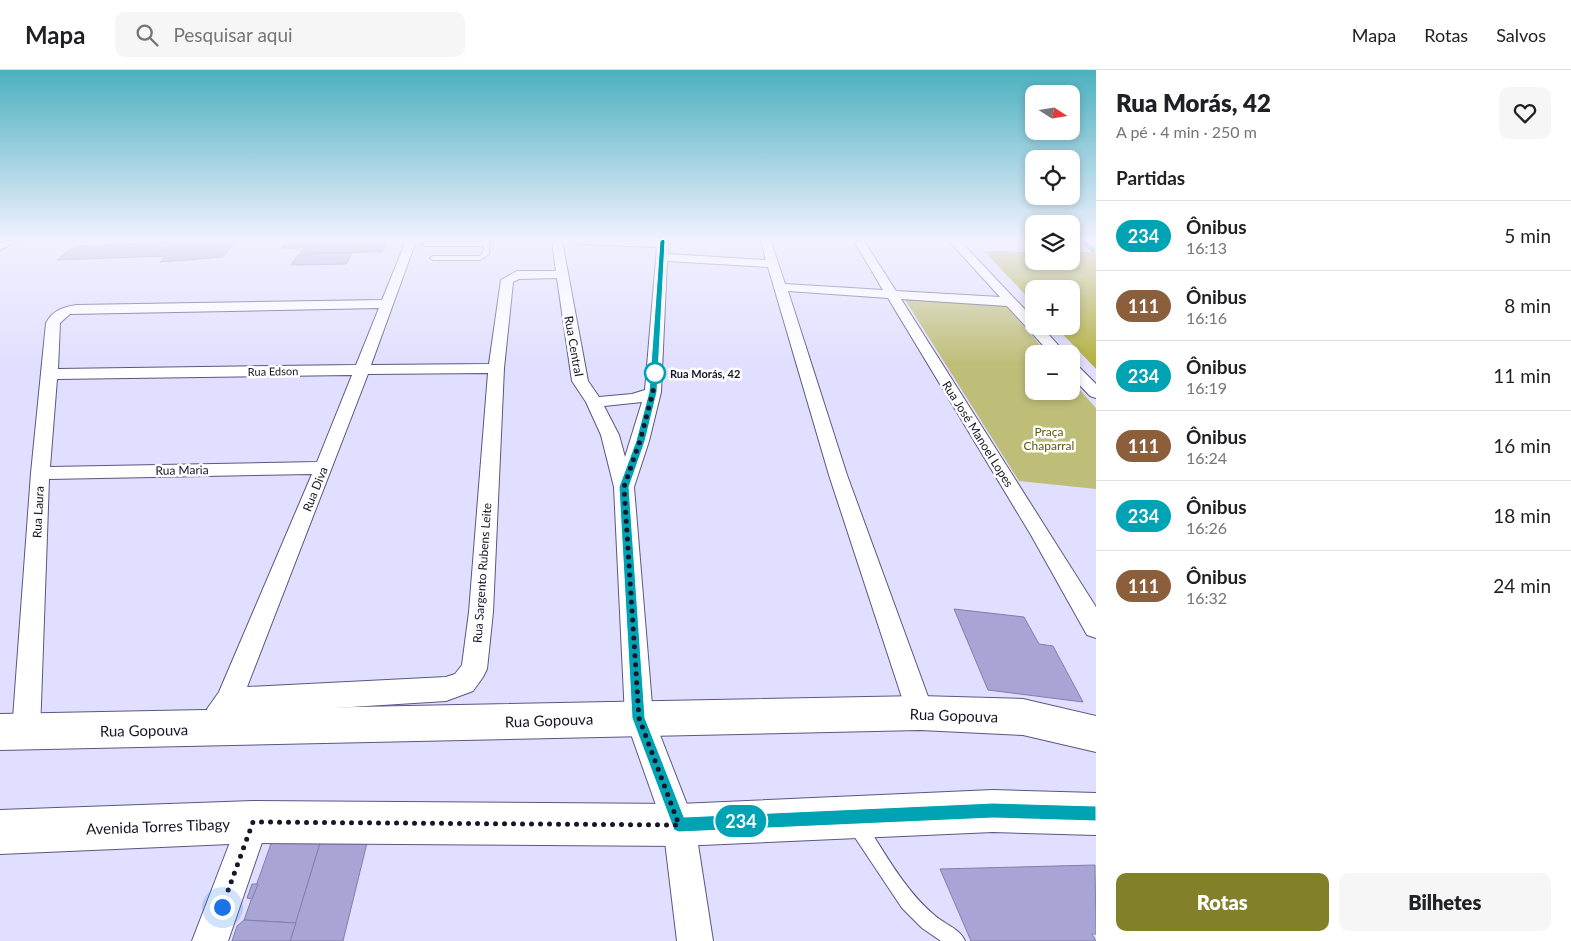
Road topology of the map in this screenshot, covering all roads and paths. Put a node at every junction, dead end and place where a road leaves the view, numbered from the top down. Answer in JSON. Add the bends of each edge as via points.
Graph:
{"nodes":[{"id":1,"x":395,"y":282,"type":"edge"},
{"id":2,"x":508,"y":282,"type":"edge"},
{"id":3,"x":563,"y":282,"type":"edge"},
{"id":4,"x":661,"y":282,"type":"edge"},
{"id":5,"x":779,"y":282,"type":"edge"},
{"id":6,"x":884,"y":282,"type":"edge"},
{"id":7,"x":991,"y":282,"type":"edge"},
{"id":8,"x":781,"y":287,"type":"junction"},
{"id":9,"x":892,"y":294,"type":"junction"},
{"id":10,"x":1010,"y":302,"type":"junction"},
{"id":11,"x":388,"y":304,"type":"junction"},
{"id":12,"x":1051,"y":345,"type":"edge"},
{"id":13,"x":496,"y":368,"type":"junction"},
{"id":14,"x":362,"y":370,"type":"junction"},
{"id":15,"x":50,"y":374,"type":"junction"},
{"id":16,"x":1080,"y":376,"type":"edge"},
{"id":17,"x":653,"y":392,"type":"junction"},
{"id":18,"x":1096,"y":393,"type":"edge"},
{"id":19,"x":594,"y":402,"type":"junction"},
{"id":20,"x":324,"y":468,"type":"junction"},
{"id":21,"x":40,"y":473,"type":"junction"},
{"id":22,"x":624,"y":487,"type":"junction"},
{"id":23,"x":1096,"y":628,"type":"edge"},
{"id":24,"x":229,"y":700,"type":"junction"},
{"id":25,"x":920,"y":713,"type":"junction"},
{"id":26,"x":639,"y":718,"type":"junction"},
{"id":27,"x":204,"y":729,"type":"junction"},
{"id":28,"x":13,"y":732,"type":"edge"},
{"id":29,"x":1096,"y":734,"type":"edge"},
{"id":30,"x":1096,"y":814,"type":"edge"},
{"id":31,"x":851,"y":816,"type":"junction"},
{"id":32,"x":253,"y":822,"type":"junction"},
{"id":33,"x":679,"y":825,"type":"junction"},
{"id":34,"x":3,"y":836,"type":"edge"},
{"id":35,"x":210,"y":941,"type":"edge"},
{"id":36,"x":695,"y":941,"type":"edge"},
{"id":37,"x":956,"y":941,"type":"edge"}],
"edges":[{"from":1,"to":11,"type":"street","name":"Rua Diva"},
{"from":2,"to":13,"type":"street","name":"Rua Sargento Rubens Leite"},
{"from":3,"to":19,"type":"street","name":"Rua Central","via":[[580,381]]},
{"from":4,"to":17,"type":"street"},
{"from":5,"to":8,"type":"street"},
{"from":6,"to":9,"type":"street","name":"Rua José Manoel Lopes"},
{"from":7,"to":10,"type":"street"},
{"from":8,"to":9,"type":"street"},
{"from":8,"to":25,"type":"street","via":[[838,475]]},
{"from":9,"to":10,"type":"street"},
{"from":9,"to":23,"type":"street","name":"Rua José Manoel Lopes"},
{"from":10,"to":12,"type":"street"},
{"from":11,"to":14,"type":"street","name":"Rua Diva"},
{"from":11,"to":15,"type":"street","name":"Rua Laura","via":[[77,309],[61,312],[53,323]]},
{"from":13,"to":14,"type":"street","name":"Rua Edson"},
{"from":13,"to":24,"type":"street","name":"Rua Sargento Rubens Leite","via":[[481,612],[474,668],[464,683],[446,689]]},
{"from":14,"to":15,"type":"street","name":"Rua Edson"},
{"from":14,"to":20,"type":"street","name":"Rua Diva"},
{"from":15,"to":21,"type":"street","name":"Rua Laura"},
{"from":16,"to":18,"type":"street"},
{"from":17,"to":19,"type":"street","via":[[632,400]]},
{"from":17,"to":22,"type":"street"},
{"from":19,"to":22,"type":"street","name":"Rua Central","via":[[610,435]]},
{"from":20,"to":21,"type":"street","name":"Rua Maria"},
{"from":20,"to":24,"type":"street","name":"Rua Diva"},
{"from":21,"to":28,"type":"street","name":"Rua Laura"},
{"from":22,"to":26,"type":"street","name":"Rua Central"},
{"from":24,"to":27,"type":"street","name":"Rua Diva"},
{"from":25,"to":26,"type":"main road","name":"Rua Gopouva"},
{"from":25,"to":29,"type":"main road","name":"Rua Gopouva","via":[[1023,718]]},
{"from":26,"to":27,"type":"main road","name":"Rua Gopouva"},
{"from":26,"to":33,"type":"street","name":"Rua Central"},
{"from":27,"to":28,"type":"main road","name":"Rua Gopouva"},
{"from":30,"to":31,"type":"main road","name":"Avenida Torres Tibagy","via":[[993,811]]},
{"from":31,"to":33,"type":"main road","name":"Avenida Torres Tibagy"},
{"from":31,"to":37,"type":"lane","via":[[908,902],[928,922]]},
{"from":32,"to":33,"type":"main road","name":"Avenida Torres Tibagy"},
{"from":32,"to":34,"type":"main road","name":"Avenida Torres Tibagy"},
{"from":32,"to":35,"type":"street"},
{"from":33,"to":36,"type":"street","name":"Rua Central"}]}
